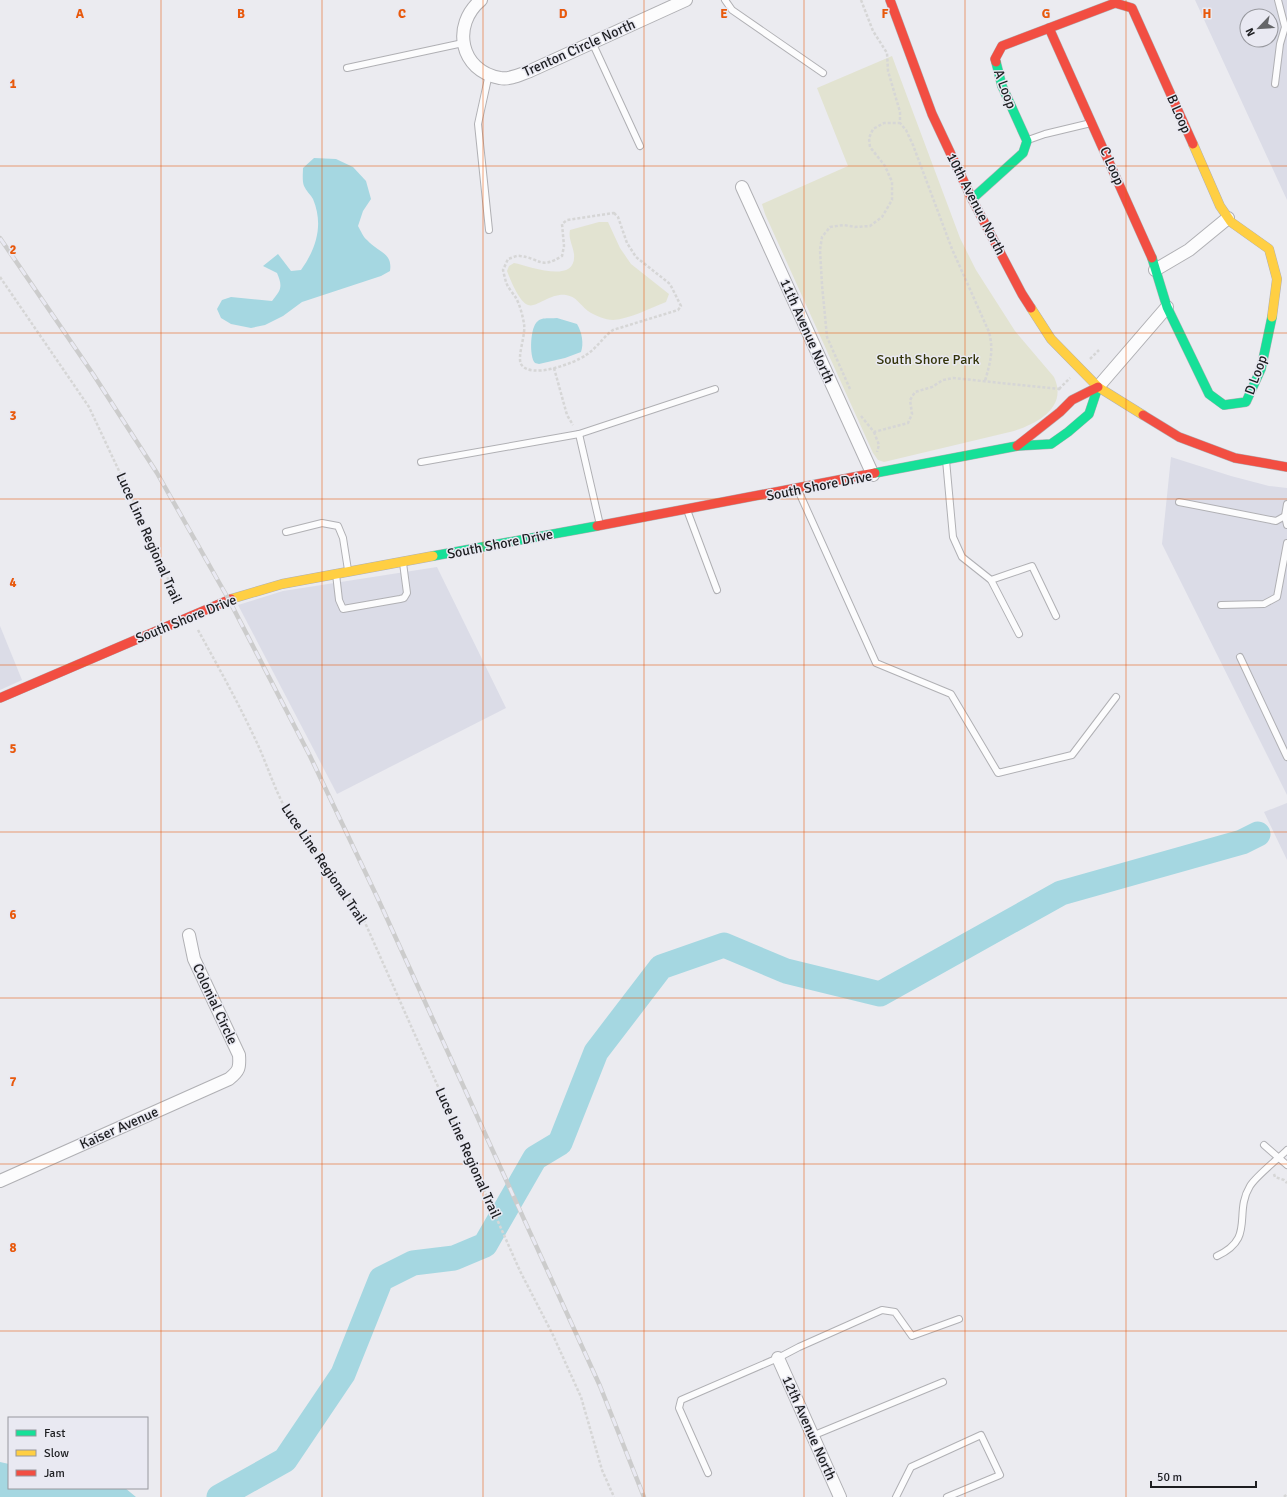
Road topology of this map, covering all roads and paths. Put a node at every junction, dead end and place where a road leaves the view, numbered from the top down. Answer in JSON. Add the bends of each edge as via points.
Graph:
{"nodes":[{"id":1,"x":481,"y":0,"type":"edge"},
{"id":2,"x":686,"y":0,"type":"edge"},
{"id":3,"x":725,"y":0,"type":"edge"},
{"id":4,"x":861,"y":0,"type":"edge"},
{"id":5,"x":890,"y":0,"type":"edge"},
{"id":6,"x":1278,"y":0,"type":"edge"},
{"id":7,"x":1132,"y":8,"type":"joint"},
{"id":8,"x":1050,"y":28,"type":"junction"},
{"id":9,"x":592,"y":42,"type":"junction"},
{"id":10,"x":462,"y":43,"type":"junction"},
{"id":11,"x":348,"y":68,"type":"dead end"},
{"id":12,"x":824,"y":73,"type":"dead end"},
{"id":13,"x":489,"y":74,"type":"junction"},
{"id":14,"x":1275,"y":84,"type":"dead end"},
{"id":15,"x":900,"y":123,"type":"junction"},
{"id":16,"x":1092,"y":123,"type":"junction"},
{"id":17,"x":1027,"y":141,"type":"junction"},
{"id":18,"x":640,"y":146,"type":"dead end"},
{"id":19,"x":742,"y":187,"type":"dead end"},
{"id":20,"x":972,"y":199,"type":"junction"},
{"id":21,"x":1228,"y":218,"type":"junction"},
{"id":22,"x":489,"y":230,"type":"dead end"},
{"id":23,"x":1156,"y":270,"type":"junction"},
{"id":24,"x":0,"y":277,"type":"edge"},
{"id":25,"x":1167,"y":307,"type":"junction"},
{"id":26,"x":554,"y":368,"type":"junction"},
{"id":27,"x":985,"y":381,"type":"junction"},
{"id":28,"x":1098,"y":387,"type":"junction"},
{"id":29,"x":715,"y":389,"type":"dead end"},
{"id":30,"x":852,"y":394,"type":"dead end"},
{"id":31,"x":1072,"y":400,"type":"junction"},
{"id":32,"x":858,"y":409,"type":"dead end"},
{"id":33,"x":579,"y":434,"type":"junction"},
{"id":34,"x":1017,"y":446,"type":"junction"},
{"id":35,"x":946,"y":460,"type":"junction"},
{"id":36,"x":421,"y":462,"type":"dead end"},
{"id":37,"x":1287,"y":467,"type":"edge"},
{"id":38,"x":873,"y":475,"type":"junction"},
{"id":39,"x":798,"y":490,"type":"junction"},
{"id":40,"x":1180,"y":502,"type":"dead end"},
{"id":41,"x":1287,"y":504,"type":"edge"},
{"id":42,"x":687,"y":510,"type":"junction"},
{"id":43,"x":1285,"y":516,"type":"junction"},
{"id":44,"x":600,"y":525,"type":"junction"},
{"id":45,"x":1287,"y":525,"type":"edge"},
{"id":46,"x":286,"y":532,"type":"dead end"},
{"id":47,"x":1287,"y":543,"type":"edge"},
{"id":48,"x":403,"y":563,"type":"junction"},
{"id":49,"x":348,"y":572,"type":"junction"},
{"id":50,"x":336,"y":574,"type":"junction"},
{"id":51,"x":991,"y":580,"type":"junction"},
{"id":52,"x":717,"y":590,"type":"dead end"},
{"id":53,"x":1221,"y":605,"type":"dead end"},
{"id":54,"x":1056,"y":616,"type":"dead end"},
{"id":55,"x":188,"y":618,"type":"junction"},
{"id":56,"x":1019,"y":634,"type":"dead end"},
{"id":57,"x":1240,"y":657,"type":"dead end"},
{"id":58,"x":1116,"y":697,"type":"dead end"},
{"id":59,"x":0,"y":698,"type":"edge"},
{"id":60,"x":1287,"y":757,"type":"edge"},
{"id":61,"x":189,"y":935,"type":"dead end"},
{"id":62,"x":237,"y":1073,"type":"joint"},
{"id":63,"x":1264,"y":1145,"type":"dead end"},
{"id":64,"x":1287,"y":1150,"type":"edge"},
{"id":65,"x":1279,"y":1158,"type":"junction"},
{"id":66,"x":1287,"y":1165,"type":"edge"},
{"id":67,"x":1270,"y":1166,"type":"junction"},
{"id":68,"x":0,"y":1181,"type":"edge"},
{"id":69,"x":1287,"y":1183,"type":"edge"},
{"id":70,"x":1217,"y":1256,"type":"dead end"},
{"id":71,"x":959,"y":1319,"type":"dead end"},
{"id":72,"x":778,"y":1358,"type":"junction"},
{"id":73,"x":943,"y":1382,"type":"dead end"},
{"id":74,"x":812,"y":1436,"type":"junction"},
{"id":75,"x":708,"y":1473,"type":"dead end"},
{"id":76,"x":1287,"y":1494,"type":"edge"},
{"id":77,"x":614,"y":1497,"type":"edge"},
{"id":78,"x":840,"y":1497,"type":"edge"},
{"id":79,"x":896,"y":1497,"type":"edge"},
{"id":80,"x":948,"y":1497,"type":"edge"},
{"id":81,"x":1284,"y":1497,"type":"edge"}],
"edges":[{"from":1,"to":10,"type":"street","via":[[468,15]]},
{"from":2,"to":9,"type":"street","name":"Trenton Circle North"},
{"from":3,"to":12,"type":"lane","via":[[732,10]]},
{"from":4,"to":15,"type":"path","via":[[873,31],[886,52],[888,71],[900,112]]},
{"from":5,"to":20,"type":"street","name":"10th Avenue North","via":[[932,114]]},
{"from":6,"to":14,"type":"lane","via":[[1285,27]]},
{"from":7,"to":8,"type":"street","name":"A Loop","via":[[1115,3]]},
{"from":7,"to":21,"type":"street","name":"B Loop","via":[[1220,206]]},
{"from":8,"to":16,"type":"street","name":"C Loop"},
{"from":8,"to":17,"type":"street","name":"A Loop","via":[[1002,46],[995,60],[1002,86]]},
{"from":9,"to":13,"type":"street","name":"Trenton Circle North","via":[[516,76],[501,78]]},
{"from":9,"to":18,"type":"lane"},
{"from":10,"to":11,"type":"lane"},
{"from":10,"to":13,"type":"street","name":"Trenton Circle North","via":[[477,67]]},
{"from":13,"to":22,"type":"lane","via":[[478,124]]},
{"from":15,"to":27,"type":"path","via":[[913,145],[952,249],[989,332],[992,355]]},
{"from":15,"to":30,"type":"path","via":[[884,123],[873,129],[869,138],[870,147],[885,166],[892,182],[892,200],[882,217],[870,226],[830,226],[822,238],[820,250],[827,337]]},
{"from":16,"to":17,"type":"lane"},
{"from":16,"to":23,"type":"street","name":"C Loop"},
{"from":17,"to":20,"type":"street","via":[[1023,153]]},
{"from":19,"to":38,"type":"street","name":"11th Avenue North"},
{"from":20,"to":28,"type":"street","name":"10th Avenue North","via":[[1022,294],[1051,339]]},
{"from":21,"to":23,"type":"street","via":[[1189,250]]},
{"from":21,"to":25,"type":"street","name":"D Loop","via":[[1269,249],[1277,279],[1272,321],[1261,369],[1246,402],[1224,405],[1209,394]]},
{"from":23,"to":25,"type":"street","name":"C Loop"},
{"from":24,"to":55,"type":"path","name":"Luce Line Regional Trail","via":[[89,408],[151,539],[181,610]]},
{"from":25,"to":28,"type":"street"},
{"from":26,"to":26,"type":"path","via":[[585,356],[613,330],[678,310],[681,306],[670,284],[636,257],[614,213],[567,220],[562,224],[562,256],[553,262],[541,263],[519,256],[508,260],[503,270],[506,284],[517,300],[524,325],[521,363],[526,369],[535,372]]},
{"from":26,"to":33,"type":"path","via":[[567,416]]},
{"from":27,"to":31,"type":"path","via":[[1059,389]]},
{"from":27,"to":32,"type":"path","via":[[953,378],[943,380],[932,388],[915,392],[910,400],[912,414],[908,423],[874,432]]},
{"from":28,"to":31,"type":"street","name":"South Shore Drive"},
{"from":28,"to":34,"type":"street","name":"South Shore Drive","via":[[1089,414],[1068,432],[1051,444]]},
{"from":28,"to":37,"type":"street","via":[[1179,438],[1235,458]]},
{"from":29,"to":33,"type":"lane"},
{"from":31,"to":34,"type":"street","name":"South Shore Drive"},
{"from":33,"to":36,"type":"lane"},
{"from":33,"to":44,"type":"lane"},
{"from":34,"to":35,"type":"street","name":"South Shore Drive"},
{"from":35,"to":38,"type":"street","name":"South Shore Drive"},
{"from":35,"to":51,"type":"lane","via":[[953,537],[962,556]]},
{"from":38,"to":39,"type":"street","name":"South Shore Drive"},
{"from":39,"to":42,"type":"street","name":"South Shore Drive"},
{"from":39,"to":58,"type":"lane","via":[[876,663],[951,694],[998,773],[1072,755]]},
{"from":40,"to":43,"type":"lane","via":[[1276,521]]},
{"from":41,"to":43,"type":"lane"},
{"from":42,"to":44,"type":"street","name":"South Shore Drive"},
{"from":42,"to":52,"type":"lane"},
{"from":43,"to":45,"type":"lane"},
{"from":44,"to":48,"type":"street","name":"South Shore Drive"},
{"from":46,"to":49,"type":"lane","via":[[322,523],[338,526],[343,538]]},
{"from":47,"to":53,"type":"lane","via":[[1277,597],[1264,604]]},
{"from":48,"to":49,"type":"street","name":"South Shore Drive"},
{"from":48,"to":50,"type":"lane","via":[[408,593],[404,598],[343,609]]},
{"from":49,"to":50,"type":"street","name":"South Shore Drive"},
{"from":50,"to":55,"type":"street","name":"South Shore Drive","via":[[260,590]]},
{"from":51,"to":54,"type":"lane","via":[[1032,566]]},
{"from":51,"to":56,"type":"lane"},
{"from":55,"to":59,"type":"street","name":"South Shore Drive"},
{"from":55,"to":77,"type":"path","name":"Luce Line Regional Trail","via":[[196,626],[236,700],[284,806],[362,918],[517,1264],[556,1340],[581,1397],[602,1470]]},
{"from":57,"to":60,"type":"lane"},
{"from":61,"to":62,"type":"street","name":"Colonial Circle","via":[[194,959],[238,1055]]},
{"from":62,"to":68,"type":"street","name":"Kaiser Avenue","via":[[229,1079]]},
{"from":63,"to":65,"type":"lane"},
{"from":64,"to":65,"type":"lane"},
{"from":65,"to":66,"type":"lane"},
{"from":65,"to":67,"type":"lane"},
{"from":67,"to":69,"type":"path","via":[[1275,1177]]},
{"from":67,"to":70,"type":"lane","via":[[1250,1185],[1245,1197],[1241,1232],[1237,1240],[1231,1248]]},
{"from":71,"to":72,"type":"lane","via":[[912,1336],[895,1312],[882,1310],[799,1346]]},
{"from":72,"to":74,"type":"street","name":"12th Avenue North"},
{"from":72,"to":75,"type":"lane","via":[[680,1400],[679,1408]]},
{"from":73,"to":74,"type":"lane"},
{"from":74,"to":78,"type":"street","name":"12th Avenue North"},
{"from":76,"to":81,"type":"path"},
{"from":79,"to":80,"type":"lane","via":[[911,1467],[981,1435],[1000,1475]]}]}
